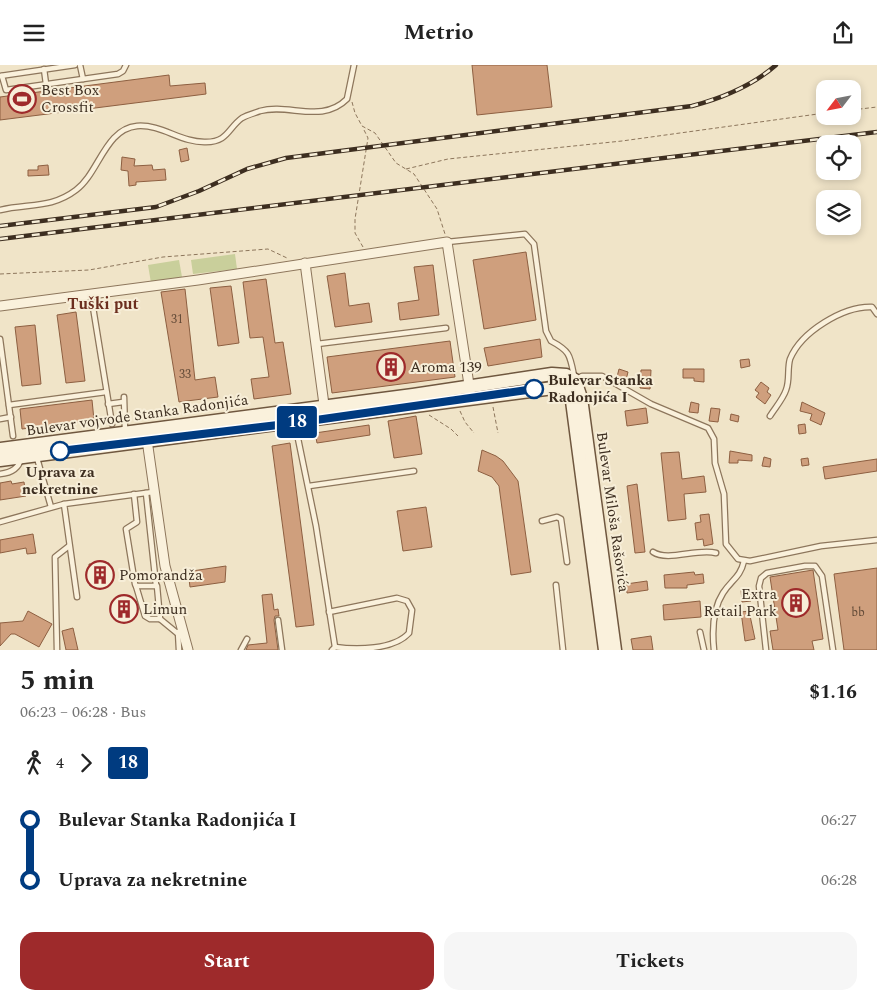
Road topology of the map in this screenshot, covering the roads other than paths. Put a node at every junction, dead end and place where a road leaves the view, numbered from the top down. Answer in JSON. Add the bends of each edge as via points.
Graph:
{"nodes":[{"id":1,"x":75,"y":65,"type":"edge"},
{"id":2,"x":80,"y":65,"type":"edge"},
{"id":3,"x":126,"y":65,"type":"edge"},
{"id":4,"x":354,"y":65,"type":"edge"},
{"id":5,"x":44,"y":69,"type":"junction"},
{"id":6,"x":1,"y":76,"type":"edge"},
{"id":7,"x":84,"y":79,"type":"junction"},
{"id":8,"x":46,"y":84,"type":"junction"},
{"id":9,"x":3,"y":91,"type":"edge"},
{"id":10,"x":0,"y":210,"type":"edge"},
{"id":11,"x":447,"y":242,"type":"junction"},
{"id":12,"x":305,"y":263,"type":"junction"},
{"id":13,"x":91,"y":293,"type":"junction"},
{"id":14,"x":0,"y":306,"type":"edge"},
{"id":15,"x":877,"y":314,"type":"edge"},
{"id":16,"x":446,"y":328,"type":"dead end"},
{"id":17,"x":0,"y":339,"type":"edge"},
{"id":18,"x":317,"y":344,"type":"junction"},
{"id":19,"x":575,"y":380,"type":"junction"},
{"id":20,"x":565,"y":388,"type":"junction"},
{"id":21,"x":106,"y":392,"type":"junction"},
{"id":22,"x":466,"y":394,"type":"junction"},
{"id":23,"x":108,"y":404,"type":"junction"},
{"id":24,"x":9,"y":405,"type":"junction"},
{"id":25,"x":325,"y":412,"type":"junction"},
{"id":26,"x":770,"y":416,"type":"dead end"},
{"id":27,"x":11,"y":417,"type":"junction"},
{"id":28,"x":0,"y":419,"type":"edge"},
{"id":29,"x":295,"y":423,"type":"junction"},
{"id":30,"x":112,"y":424,"type":"dead end"},
{"id":31,"x":13,"y":436,"type":"dead end"},
{"id":32,"x":126,"y":438,"type":"junction"},
{"id":33,"x":147,"y":440,"type":"junction"},
{"id":34,"x":0,"y":449,"type":"edge"},
{"id":35,"x":36,"y":455,"type":"junction"},
{"id":36,"x":21,"y":457,"type":"junction"},
{"id":37,"x":0,"y":460,"type":"edge"},
{"id":38,"x":414,"y":471,"type":"dead end"},
{"id":39,"x":0,"y":474,"type":"edge"},
{"id":40,"x":309,"y":486,"type":"junction"},
{"id":41,"x":150,"y":492,"type":"junction"},
{"id":42,"x":134,"y":494,"type":"junction"},
{"id":43,"x":64,"y":504,"type":"junction"},
{"id":44,"x":51,"y":507,"type":"junction"},
{"id":45,"x":542,"y":521,"type":"dead end"},
{"id":46,"x":0,"y":522,"type":"edge"},
{"id":47,"x":877,"y":540,"type":"edge"},
{"id":48,"x":69,"y":546,"type":"junction"},
{"id":49,"x":653,"y":553,"type":"dead end"},
{"id":50,"x":716,"y":553,"type":"dead end"},
{"id":51,"x":744,"y":561,"type":"junction"},
{"id":52,"x":567,"y":563,"type":"dead end"},
{"id":53,"x":156,"y":585,"type":"junction"},
{"id":54,"x":556,"y":585,"type":"dead end"},
{"id":55,"x":136,"y":586,"type":"junction"},
{"id":56,"x":77,"y":597,"type":"dead end"},
{"id":57,"x":329,"y":612,"type":"junction"},
{"id":58,"x":160,"y":619,"type":"junction"},
{"id":59,"x":278,"y":620,"type":"dead end"},
{"id":60,"x":180,"y":631,"type":"junction"},
{"id":61,"x":700,"y":632,"type":"dead end"},
{"id":62,"x":247,"y":639,"type":"dead end"},
{"id":63,"x":333,"y":649,"type":"edge"},
{"id":64,"x":57,"y":650,"type":"edge"},
{"id":65,"x":178,"y":650,"type":"edge"},
{"id":66,"x":188,"y":650,"type":"edge"},
{"id":67,"x":241,"y":650,"type":"edge"},
{"id":68,"x":282,"y":650,"type":"edge"},
{"id":69,"x":562,"y":650,"type":"edge"},
{"id":70,"x":605,"y":650,"type":"edge"},
{"id":71,"x":615,"y":650,"type":"edge"},
{"id":72,"x":704,"y":650,"type":"edge"},
{"id":73,"x":714,"y":650,"type":"edge"},
{"id":74,"x":766,"y":650,"type":"edge"},
{"id":75,"x":833,"y":650,"type":"edge"}],
"edges":[{"from":1,"to":5,"type":"lane"},
{"from":2,"to":7,"type":"lane"},
{"from":3,"to":7,"type":"lane","via":[[118,74]]},
{"from":4,"to":10,"type":"lane","via":[[346,99],[330,111],[309,112],[282,107],[261,111],[242,118],[221,140],[206,142],[184,138],[158,127],[136,126],[119,131],[77,189],[44,205]]},
{"from":5,"to":6,"type":"lane"},
{"from":5,"to":8,"type":"lane"},
{"from":6,"to":9,"type":"lane"},
{"from":7,"to":8,"type":"lane"},
{"from":8,"to":9,"type":"lane"},
{"from":11,"to":12,"type":"street"},
{"from":11,"to":19,"type":"lane","via":[[525,233],[530,237],[534,244],[546,331],[551,341],[561,345],[570,355]]},
{"from":11,"to":22,"type":"street"},
{"from":12,"to":13,"type":"street"},
{"from":12,"to":18,"type":"street"},
{"from":13,"to":14,"type":"street"},
{"from":13,"to":21,"type":"lane"},
{"from":15,"to":26,"type":"lane","via":[[872,307],[864,308],[829,319],[811,331],[791,357],[786,390]]},
{"from":16,"to":18,"type":"lane"},
{"from":17,"to":24,"type":"lane"},
{"from":18,"to":25,"type":"street"},
{"from":19,"to":20,"type":"lane"},
{"from":19,"to":22,"type":"street","name":"Bulevar vojvode Stanka Radonjića","via":[[566,375],[552,374]]},
{"from":19,"to":51,"type":"lane","via":[[582,376],[602,375],[650,404],[708,428],[714,439],[715,463],[724,494],[726,545],[733,555]]},
{"from":19,"to":71,"type":"street","name":"Bulevar Miloša Rašovića","via":[[581,398]]},
{"from":20,"to":22,"type":"street","name":"Bulevar vojvode Stanka Radonjića","via":[[556,386],[491,395]]},
{"from":20,"to":70,"type":"street","name":"Bulevar Miloša Rašovića","via":[[572,401]]},
{"from":21,"to":23,"type":"lane"},
{"from":21,"to":24,"type":"lane"},
{"from":22,"to":25,"type":"street","name":"Bulevar vojvode Stanka Radonjića"},
{"from":22,"to":25,"type":"street","name":"Bulevar vojvode Stanka Radonjića","via":[[424,405]]},
{"from":23,"to":30,"type":"lane"},
{"from":23,"to":32,"type":"lane","via":[[123,399]]},
{"from":24,"to":27,"type":"lane"},
{"from":25,"to":29,"type":"street","name":"Bulevar vojvode Stanka Radonjića"},
{"from":25,"to":32,"type":"street","name":"Bulevar vojvode Stanka Radonjića"},
{"from":27,"to":28,"type":"lane"},
{"from":27,"to":31,"type":"lane"},
{"from":29,"to":33,"type":"street","name":"Bulevar vojvode Stanka Radonjića"},
{"from":29,"to":40,"type":"lane"},
{"from":32,"to":33,"type":"street","name":"Bulevar vojvode Stanka Radonjića"},
{"from":32,"to":34,"type":"street","name":"Bulevar vojvode Stanka Radonjića"},
{"from":32,"to":35,"type":"street","name":"Bulevar vojvode Stanka Radonjića"},
{"from":33,"to":41,"type":"street"},
{"from":35,"to":36,"type":"street","name":"Bulevar vojvode Stanka Radonjića"},
{"from":35,"to":44,"type":"lane"},
{"from":36,"to":37,"type":"street","name":"Bulevar vojvode Stanka Radonjića"},
{"from":36,"to":39,"type":"lane","via":[[14,470]]},
{"from":38,"to":40,"type":"lane"},
{"from":40,"to":57,"type":"lane"},
{"from":41,"to":42,"type":"lane"},
{"from":41,"to":53,"type":"lane"},
{"from":41,"to":60,"type":"street"},
{"from":42,"to":43,"type":"lane"},
{"from":42,"to":55,"type":"lane","via":[[137,521],[126,529]]},
{"from":43,"to":44,"type":"lane"},
{"from":43,"to":48,"type":"lane"},
{"from":44,"to":46,"type":"lane"},
{"from":45,"to":52,"type":"lane","via":[[561,519]]},
{"from":47,"to":51,"type":"lane"},
{"from":48,"to":56,"type":"lane"},
{"from":48,"to":64,"type":"lane","via":[[55,557]]},
{"from":49,"to":50,"type":"lane","via":[[659,556]]},
{"from":51,"to":73,"type":"lane","via":[[741,572],[718,603],[713,620]]},
{"from":53,"to":55,"type":"lane"},
{"from":53,"to":58,"type":"lane"},
{"from":54,"to":69,"type":"lane"},
{"from":55,"to":58,"type":"lane","via":[[145,616]]},
{"from":57,"to":63,"type":"lane"},
{"from":57,"to":63,"type":"lane","via":[[397,598],[406,601],[412,610],[410,633],[401,640],[385,646]]},
{"from":58,"to":60,"type":"lane"},
{"from":59,"to":68,"type":"lane"},
{"from":60,"to":65,"type":"lane"},
{"from":60,"to":66,"type":"street"},
{"from":61,"to":72,"type":"lane"},
{"from":62,"to":67,"type":"lane"},
{"from":74,"to":75,"type":"lane","via":[[759,586],[761,578],[767,573],[811,565],[822,576]]}]}
